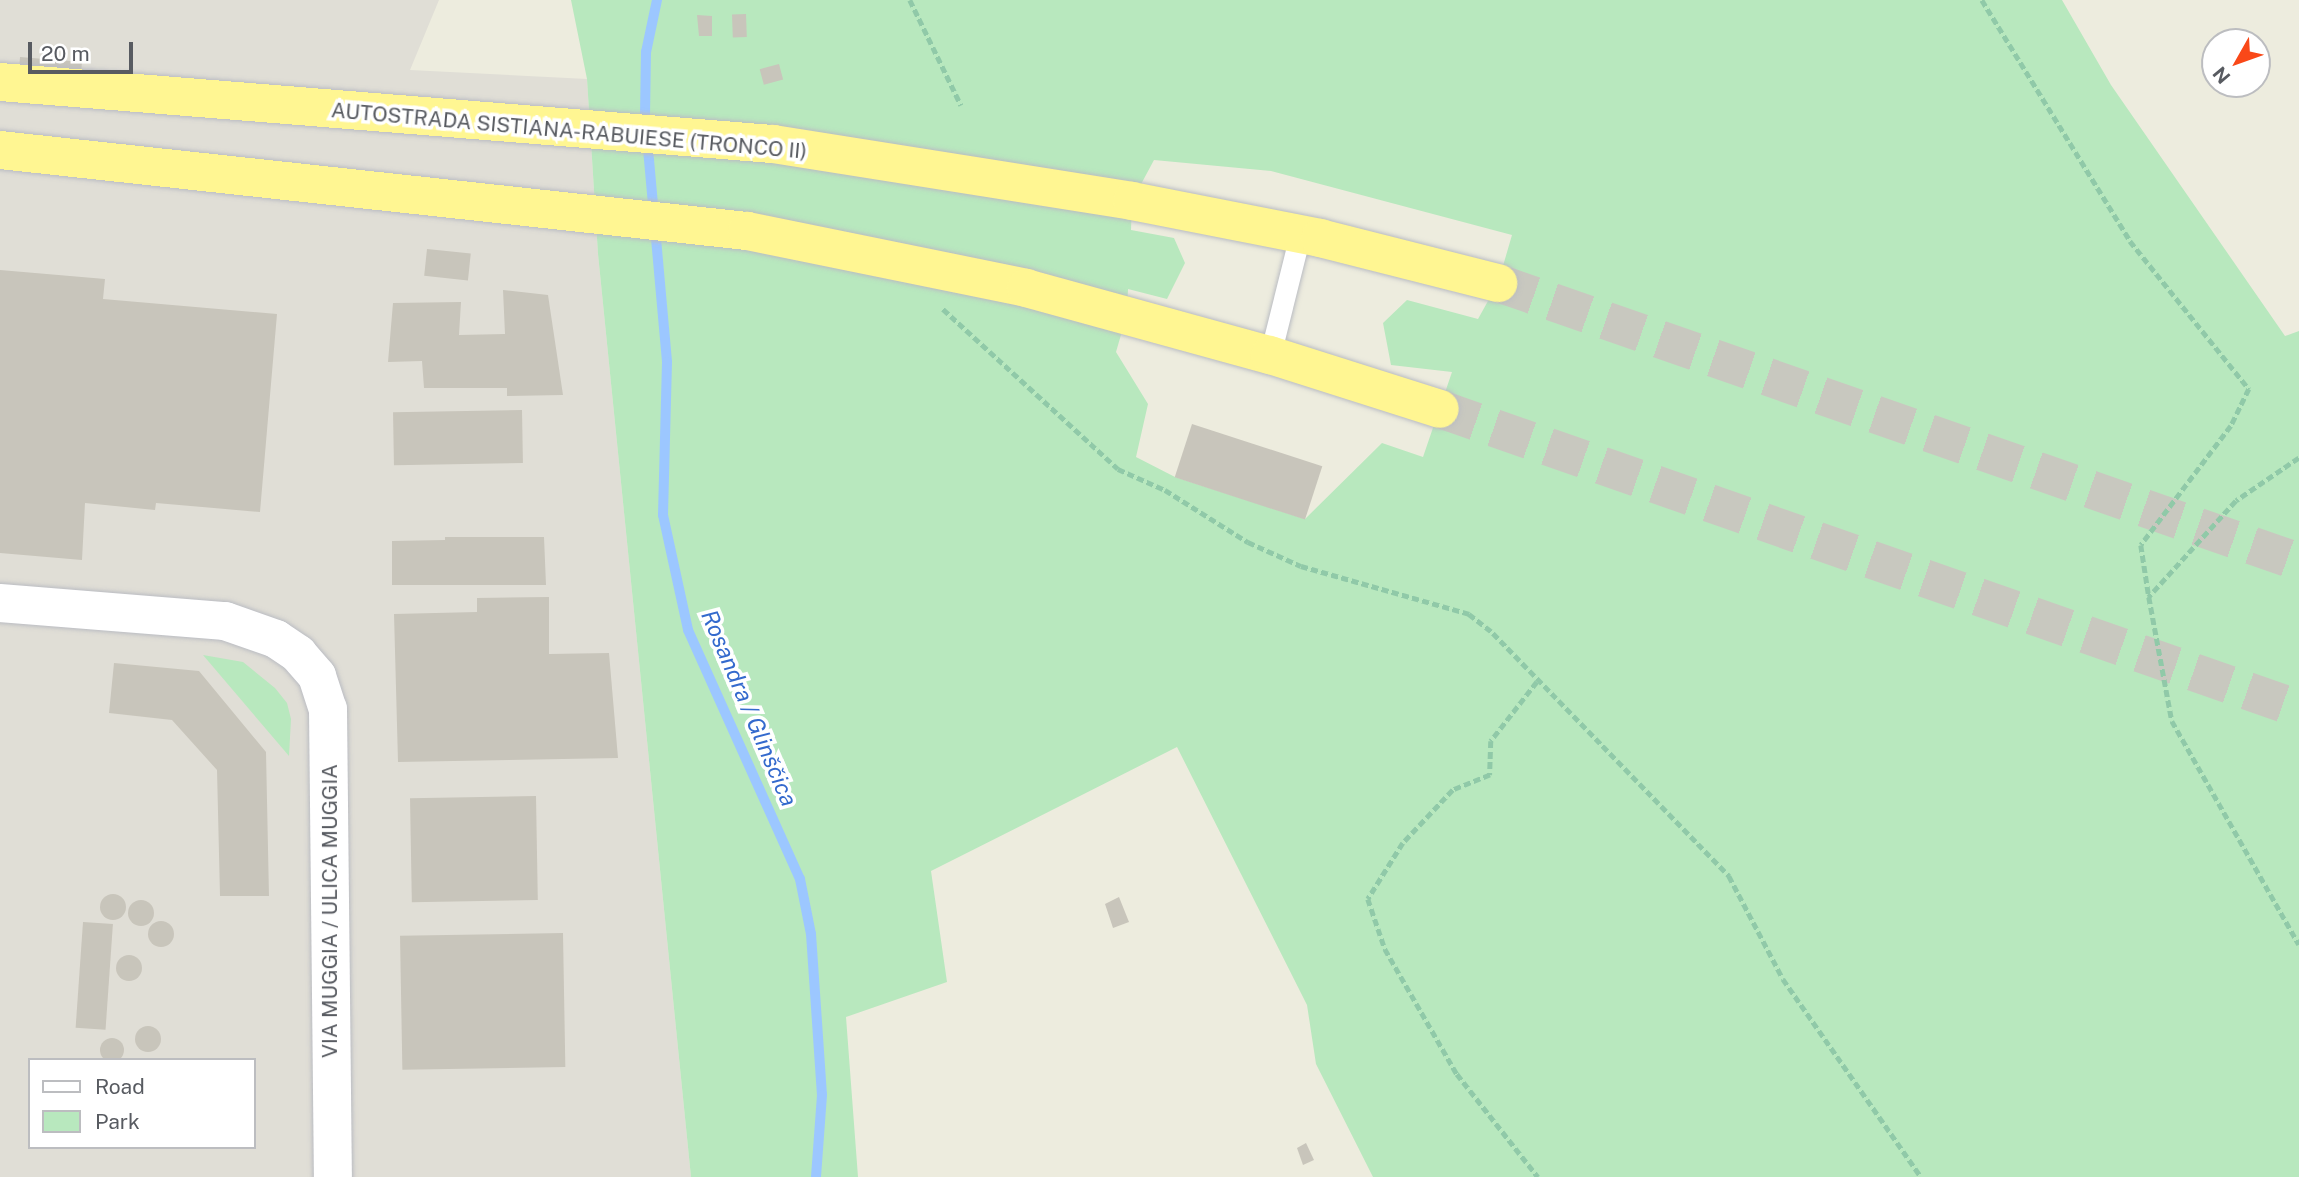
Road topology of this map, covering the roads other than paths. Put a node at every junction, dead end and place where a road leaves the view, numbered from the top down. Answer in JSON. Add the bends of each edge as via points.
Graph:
{"nodes":[{"id":1,"x":0,"y":82,"type":"edge"},
{"id":2,"x":0,"y":150,"type":"edge"},
{"id":3,"x":1300,"y":235,"type":"junction"},
{"id":4,"x":1498,"y":283,"type":"tunnel mouth"},
{"id":5,"x":1270,"y":355,"type":"junction"},
{"id":6,"x":1440,"y":409,"type":"tunnel mouth"},
{"id":7,"x":0,"y":603,"type":"edge"},
{"id":8,"x":333,"y":1177,"type":"edge"}],
"edges":[{"from":1,"to":3,"type":"highway","name":"AUTOSTRADA SISTIANA-RABUIESE (TRONCO II)","via":[[773,144],[1132,201]]},
{"from":2,"to":5,"type":"highway","via":[[747,231],[1026,288]]},
{"from":3,"to":4,"type":"highway","name":"AUTOSTRADA SISTIANA-RABUIESE (TRONCO II)"},
{"from":3,"to":5,"type":"lane"},
{"from":5,"to":6,"type":"highway"},
{"from":7,"to":8,"type":"street","name":"VIA MUGGIA / ULICA MUGGIA","via":[[225,621],[276,639],[298,654],[317,676],[328,709]]}]}
